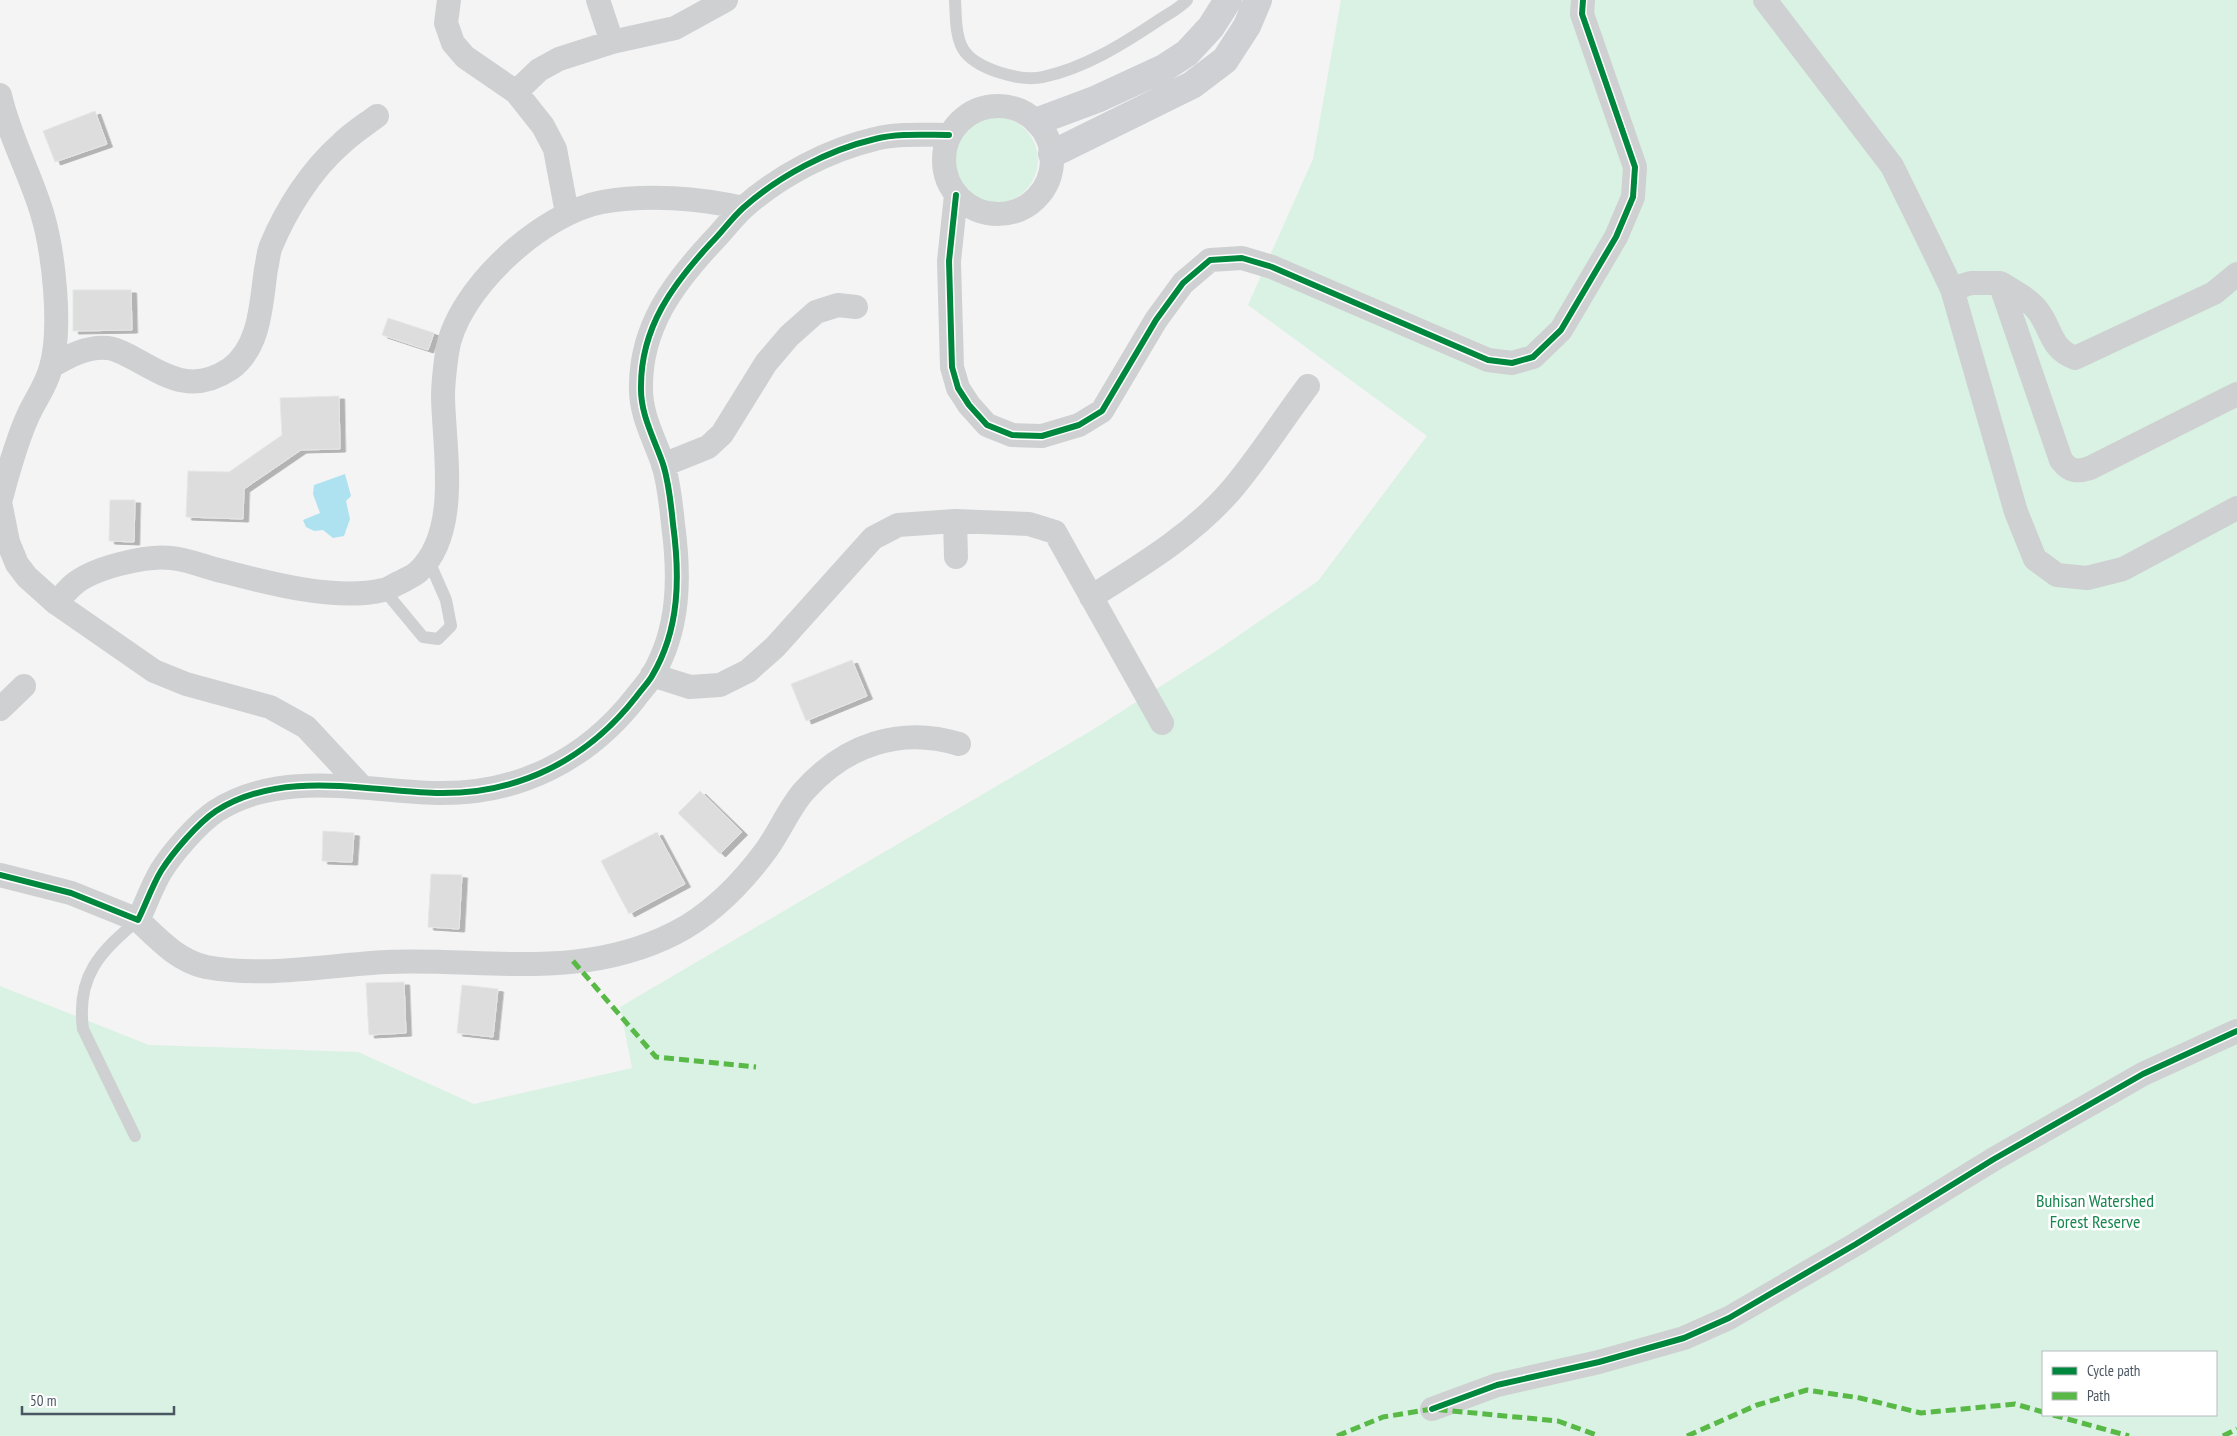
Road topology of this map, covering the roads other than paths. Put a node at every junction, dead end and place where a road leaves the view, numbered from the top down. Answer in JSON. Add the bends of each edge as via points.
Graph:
{"nodes":[{"id":1,"x":449,"y":0,"type":"edge"},
{"id":2,"x":598,"y":0,"type":"edge"},
{"id":3,"x":726,"y":0,"type":"edge"},
{"id":4,"x":955,"y":0,"type":"edge"},
{"id":5,"x":1187,"y":0,"type":"edge"},
{"id":6,"x":1228,"y":0,"type":"edge"},
{"id":7,"x":1258,"y":0,"type":"edge"},
{"id":8,"x":1583,"y":0,"type":"edge"},
{"id":9,"x":1765,"y":0,"type":"edge"},
{"id":10,"x":612,"y":42,"type":"junction"},
{"id":11,"x":516,"y":92,"type":"junction"},
{"id":12,"x":0,"y":95,"type":"edge"},
{"id":13,"x":377,"y":116,"type":"dead end"},
{"id":14,"x":1038,"y":121,"type":"junction"},
{"id":15,"x":949,"y":135,"type":"junction"},
{"id":16,"x":1052,"y":154,"type":"junction"},
{"id":17,"x":956,"y":195,"type":"junction"},
{"id":18,"x":743,"y":208,"type":"junction"},
{"id":19,"x":568,"y":213,"type":"junction"},
{"id":20,"x":2237,"y":274,"type":"edge"},
{"id":21,"x":2000,"y":283,"type":"junction"},
{"id":22,"x":1952,"y":289,"type":"junction"},
{"id":23,"x":856,"y":307,"type":"dead end"},
{"id":24,"x":52,"y":366,"type":"junction"},
{"id":25,"x":1308,"y":386,"type":"dead end"},
{"id":26,"x":2237,"y":394,"type":"edge"},
{"id":27,"x":663,"y":465,"type":"junction"},
{"id":28,"x":0,"y":502,"type":"edge"},
{"id":29,"x":2237,"y":508,"type":"edge"},
{"id":30,"x":955,"y":521,"type":"junction"},
{"id":31,"x":956,"y":557,"type":"dead end"},
{"id":32,"x":428,"y":559,"type":"junction"},
{"id":33,"x":384,"y":590,"type":"junction"},
{"id":34,"x":1091,"y":597,"type":"junction"},
{"id":35,"x":56,"y":603,"type":"junction"},
{"id":36,"x":652,"y":675,"type":"junction"},
{"id":37,"x":24,"y":686,"type":"dead end"},
{"id":38,"x":0,"y":709,"type":"edge"},
{"id":39,"x":1162,"y":723,"type":"dead end"},
{"id":40,"x":959,"y":744,"type":"dead end"},
{"id":41,"x":361,"y":786,"type":"junction"},
{"id":42,"x":0,"y":875,"type":"edge"},
{"id":43,"x":138,"y":920,"type":"junction"},
{"id":44,"x":2237,"y":1031,"type":"edge"},
{"id":45,"x":136,"y":1136,"type":"dead end"},
{"id":46,"x":1432,"y":1409,"type":"dead end"}],
"edges":[{"from":1,"to":11,"type":"street","via":[[446,23],[453,43],[465,57]]},
{"from":2,"to":10,"type":"street"},
{"from":3,"to":10,"type":"street","via":[[675,28]]},
{"from":4,"to":5,"type":"lane","via":[[963,49],[976,62],[1016,77],[1041,78],[1072,69],[1103,54]]},
{"from":6,"to":14,"type":"street","via":[[1211,28],[1187,53],[1164,68],[1097,99]]},
{"from":7,"to":16,"type":"street","via":[[1248,26],[1225,60],[1192,85]]},
{"from":8,"to":17,"type":"street","via":[[1582,14],[1635,167],[1633,197],[1616,237],[1561,330],[1533,357],[1512,363],[1488,360],[1272,267],[1242,258],[1210,260],[1183,283],[1156,320],[1102,411],[1080,425],[1042,436],[1012,435],[986,425],[968,405],[958,388],[952,367],[949,261]]},
{"from":9,"to":22,"type":"street","via":[[1892,166]]},
{"from":10,"to":11,"type":"street","via":[[559,59],[539,70]]},
{"from":11,"to":19,"type":"street","via":[[543,126],[555,149]]},
{"from":12,"to":24,"type":"street","via":[[6,121],[42,214],[49,246],[58,323]]},
{"from":13,"to":24,"type":"street","via":[[340,144],[321,164],[283,222],[270,248],[257,327],[248,350],[232,367],[212,379],[190,383],[166,378],[108,348],[71,354]]},
{"from":14,"to":15,"type":"street","via":[[1015,108],[990,107],[977,110],[957,124]]},
{"from":14,"to":16,"type":"street"},
{"from":15,"to":17,"type":"street","via":[[944,166]]},
{"from":15,"to":18,"type":"street","via":[[877,138],[847,148],[787,176]]},
{"from":16,"to":17,"type":"street","via":[[1044,190],[1014,212],[988,214]]},
{"from":18,"to":19,"type":"street","via":[[689,198],[648,199],[601,202]]},
{"from":18,"to":27,"type":"street","via":[[682,275],[661,305],[646,346],[641,386],[645,417]]},
{"from":19,"to":32,"type":"street","via":[[495,266],[457,321],[447,350],[443,396],[447,477],[443,523]]},
{"from":20,"to":21,"type":"street","via":[[2214,293],[2075,358],[2064,354],[2038,311]]},
{"from":21,"to":22,"type":"street","via":[[1971,283]]},
{"from":21,"to":26,"type":"street","via":[[2062,460],[2068,468],[2078,472],[2090,468]]},
{"from":22,"to":29,"type":"street","via":[[2016,512],[2035,560],[2057,575],[2086,578],[2123,569]]},
{"from":23,"to":27,"type":"street","via":[[838,305],[816,312],[766,363],[722,434],[708,447]]},
{"from":24,"to":28,"type":"street","via":[[45,387],[27,416]]},
{"from":25,"to":34,"type":"street","via":[[1234,488],[1159,554]]},
{"from":27,"to":36,"type":"street","via":[[677,551],[678,602],[668,639]]},
{"from":28,"to":35,"type":"street","via":[[8,542],[17,564]]},
{"from":30,"to":31,"type":"street"},
{"from":30,"to":34,"type":"street","via":[[1029,524],[1055,532]]},
{"from":30,"to":36,"type":"street","via":[[898,525],[873,538],[775,647],[748,671],[720,685],[690,687]]},
{"from":32,"to":33,"type":"street","via":[[417,573]]},
{"from":32,"to":33,"type":"lane","via":[[446,600],[451,626],[438,639],[424,637]]},
{"from":33,"to":35,"type":"street","via":[[351,594],[282,587],[170,557],[119,563],[75,583]]},
{"from":34,"to":39,"type":"street"},
{"from":35,"to":41,"type":"street","via":[[154,671],[186,684],[270,707],[306,727]]},
{"from":36,"to":41,"type":"street","via":[[620,718],[586,748],[542,774],[498,788],[437,793]]},
{"from":37,"to":38,"type":"street"},
{"from":40,"to":43,"type":"street","via":[[922,736],[861,747],[830,767],[804,791],[768,848],[711,911],[675,933],[632,952],[549,965],[388,962],[256,972],[204,966],[172,952]]},
{"from":41,"to":43,"type":"street","via":[[286,786],[238,799],[213,812],[161,871]]},
{"from":42,"to":43,"type":"street","via":[[71,893]]},
{"from":43,"to":45,"type":"lane","via":[[112,942],[88,975],[81,1014],[83,1029]]},
{"from":44,"to":46,"type":"street","via":[[2134,1079],[1729,1318],[1684,1338],[1599,1362],[1497,1385]]}]}
